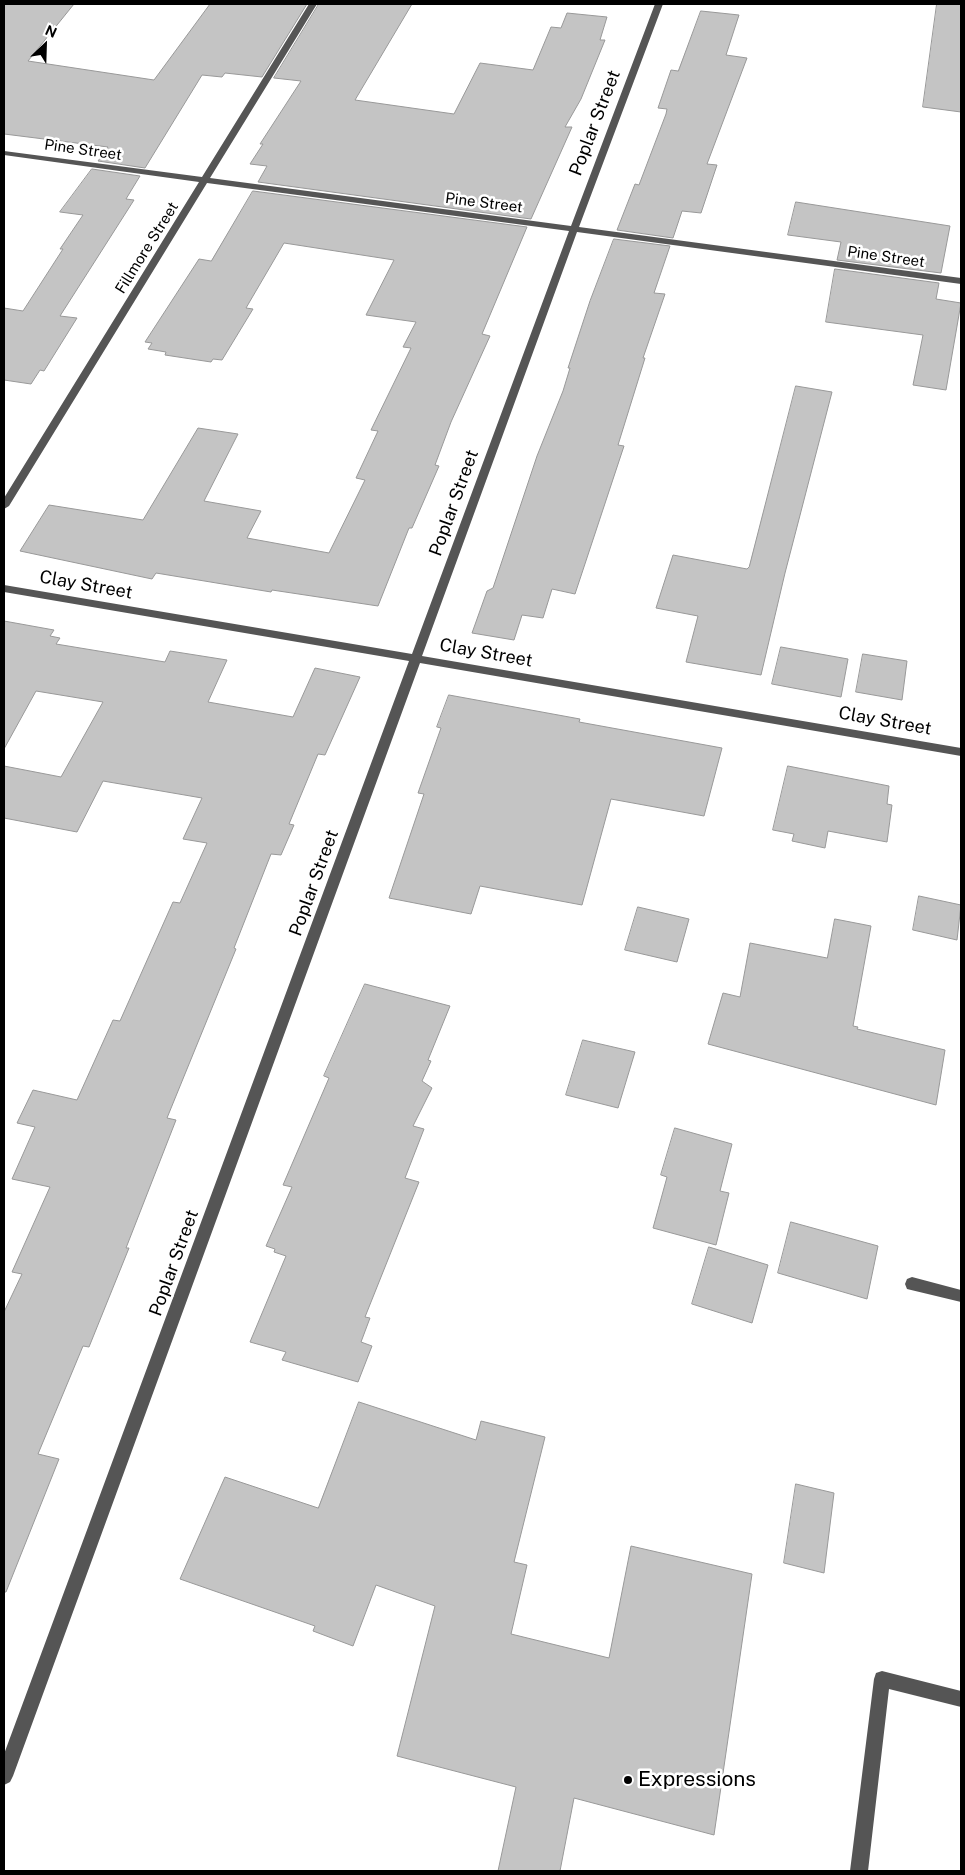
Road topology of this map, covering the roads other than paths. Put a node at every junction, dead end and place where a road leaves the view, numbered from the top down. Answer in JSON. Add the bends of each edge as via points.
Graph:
{"nodes":[{"id":1,"x":312,"y":4,"type":"edge"},
{"id":2,"x":659,"y":4,"type":"edge"},
{"id":3,"x":4,"y":154,"type":"edge"},
{"id":4,"x":205,"y":181,"type":"junction"},
{"id":5,"x":574,"y":228,"type":"junction"},
{"id":6,"x":961,"y":281,"type":"edge"},
{"id":7,"x":4,"y":506,"type":"edge"},
{"id":8,"x":4,"y":588,"type":"edge"},
{"id":9,"x":416,"y":658,"type":"junction"},
{"id":10,"x":961,"y":752,"type":"edge"},
{"id":11,"x":912,"y":1284,"type":"dead end"},
{"id":12,"x":961,"y":1296,"type":"edge"},
{"id":13,"x":961,"y":1699,"type":"edge"},
{"id":14,"x":4,"y":1776,"type":"edge"},
{"id":15,"x":859,"y":1871,"type":"edge"}],
"edges":[{"from":1,"to":4,"type":"street","name":"Fillmore Street"},
{"from":2,"to":5,"type":"street","name":"Poplar Street"},
{"from":3,"to":4,"type":"street","name":"Pine Street"},
{"from":4,"to":5,"type":"street","name":"Pine Street"},
{"from":4,"to":7,"type":"street","name":"Fillmore Street"},
{"from":5,"to":6,"type":"street","name":"Pine Street"},
{"from":5,"to":9,"type":"street","name":"Poplar Street"},
{"from":8,"to":9,"type":"street","name":"Clay Street"},
{"from":9,"to":10,"type":"street","name":"Clay Street"},
{"from":9,"to":14,"type":"street","name":"Poplar Street"},
{"from":11,"to":12,"type":"street"},
{"from":13,"to":15,"type":"street","via":[[882,1679]]}]}
